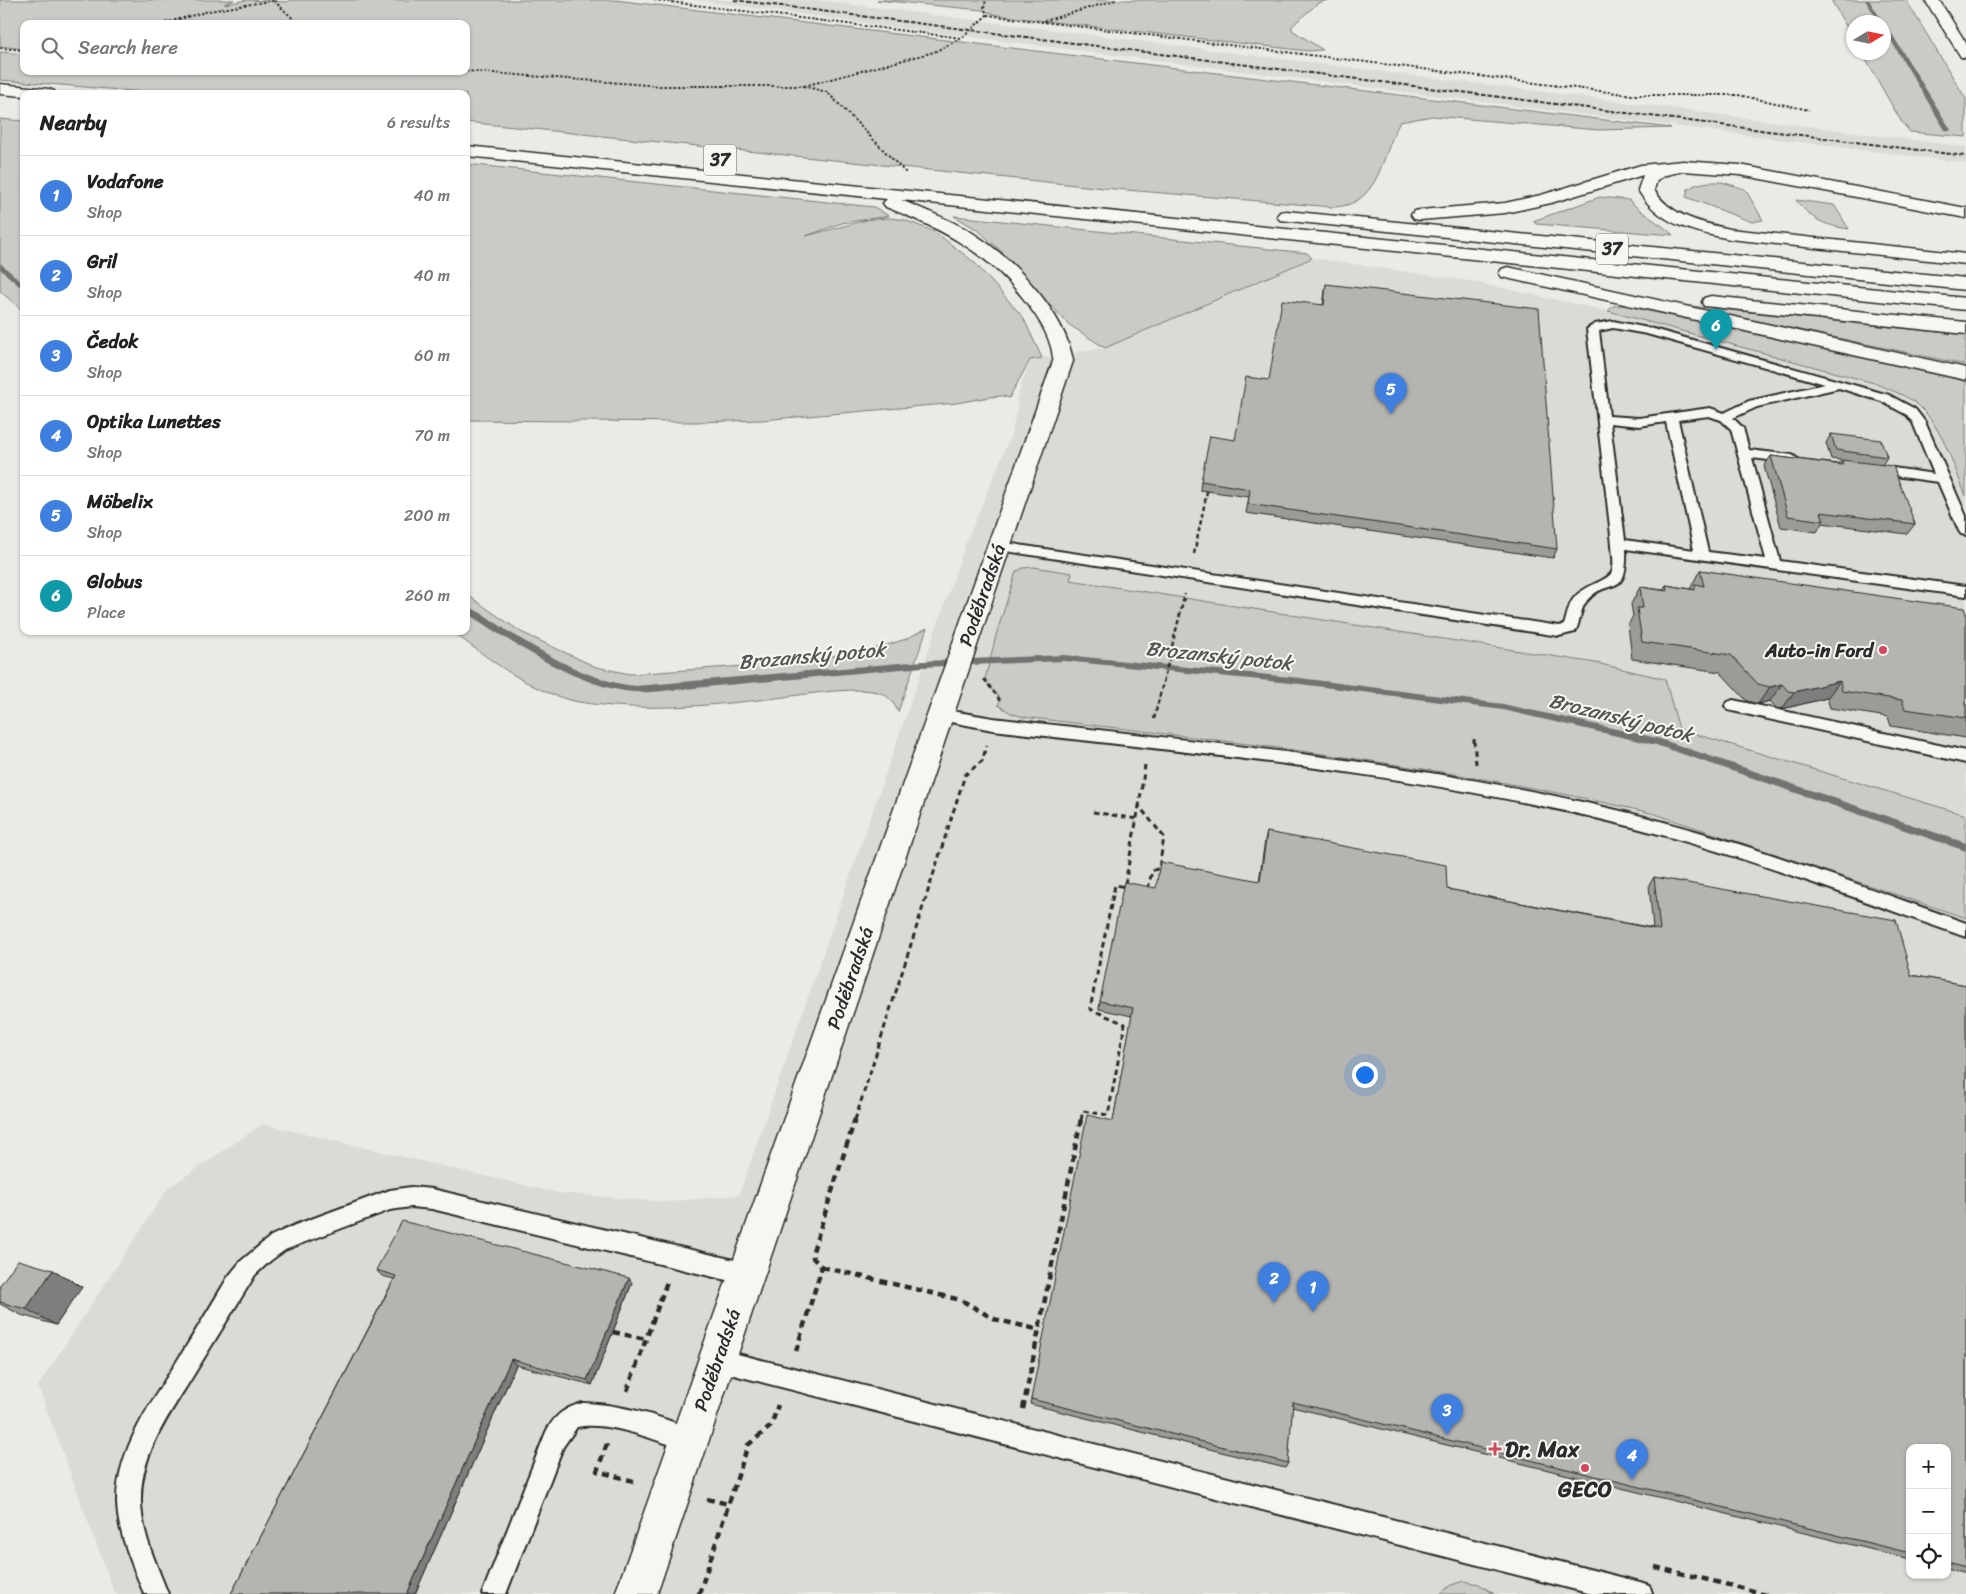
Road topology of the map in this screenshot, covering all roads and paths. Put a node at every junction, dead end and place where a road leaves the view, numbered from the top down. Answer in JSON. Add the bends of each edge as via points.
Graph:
{"nodes":[{"id":1,"x":275,"y":0,"type":"edge"},
{"id":2,"x":654,"y":0,"type":"edge"},
{"id":3,"x":986,"y":0,"type":"edge"},
{"id":4,"x":1116,"y":0,"type":"edge"},
{"id":5,"x":1932,"y":0,"type":"edge"},
{"id":6,"x":987,"y":15,"type":"junction"},
{"id":7,"x":176,"y":20,"type":"edge"},
{"id":8,"x":295,"y":20,"type":"edge"},
{"id":9,"x":1041,"y":22,"type":"junction"},
{"id":10,"x":962,"y":38,"type":"junction"},
{"id":11,"x":0,"y":48,"type":"edge"},
{"id":12,"x":20,"y":50,"type":"edge"},
{"id":13,"x":1966,"y":54,"type":"edge"},
{"id":14,"x":470,"y":71,"type":"edge"},
{"id":15,"x":803,"y":86,"type":"junction"},
{"id":16,"x":0,"y":89,"type":"edge"},
{"id":17,"x":20,"y":91,"type":"edge"},
{"id":18,"x":1808,"y":110,"type":"dead end"},
{"id":19,"x":470,"y":151,"type":"edge"},
{"id":20,"x":1697,"y":166,"type":"junction"},
{"id":21,"x":912,"y":179,"type":"dead end"},
{"id":22,"x":860,"y":190,"type":"junction"},
{"id":23,"x":1966,"y":214,"type":"edge"},
{"id":24,"x":1347,"y":242,"type":"junction"},
{"id":25,"x":1966,"y":259,"type":"edge"},
{"id":26,"x":1966,"y":284,"type":"edge"},
{"id":27,"x":1580,"y":289,"type":"junction"},
{"id":28,"x":1966,"y":304,"type":"edge"},
{"id":29,"x":1966,"y":328,"type":"edge"},
{"id":30,"x":1966,"y":374,"type":"edge"},
{"id":31,"x":1839,"y":384,"type":"junction"},
{"id":32,"x":1726,"y":417,"type":"junction"},
{"id":33,"x":1671,"y":418,"type":"junction"},
{"id":34,"x":1603,"y":419,"type":"junction"},
{"id":35,"x":1744,"y":452,"type":"junction"},
{"id":36,"x":1801,"y":460,"type":"edge"},
{"id":37,"x":1858,"y":467,"type":"edge"},
{"id":38,"x":1943,"y":479,"type":"junction"},
{"id":39,"x":1966,"y":531,"type":"edge"},
{"id":40,"x":1619,"y":544,"type":"junction"},
{"id":41,"x":999,"y":546,"type":"junction"},
{"id":42,"x":1702,"y":555,"type":"junction"},
{"id":43,"x":1774,"y":565,"type":"junction"},
{"id":44,"x":1966,"y":591,"type":"edge"},
{"id":45,"x":1170,"y":653,"type":"dead end"},
{"id":46,"x":982,"y":674,"type":"dead end"},
{"id":47,"x":1733,"y":706,"type":"dead end"},
{"id":48,"x":940,"y":715,"type":"junction"},
{"id":49,"x":993,"y":724,"type":"junction"},
{"id":50,"x":1148,"y":743,"type":"junction"},
{"id":51,"x":1966,"y":757,"type":"edge"},
{"id":52,"x":1139,"y":806,"type":"junction"},
{"id":53,"x":1093,"y":812,"type":"dead end"},
{"id":54,"x":1137,"y":819,"type":"junction"},
{"id":55,"x":1124,"y":886,"type":"junction"},
{"id":56,"x":1132,"y":888,"type":"edge"},
{"id":57,"x":1140,"y":889,"type":"edge"},
{"id":58,"x":1966,"y":930,"type":"edge"},
{"id":59,"x":822,"y":1267,"type":"junction"},
{"id":60,"x":747,"y":1274,"type":"junction"},
{"id":61,"x":1040,"y":1330,"type":"junction"},
{"id":62,"x":613,"y":1332,"type":"dead end"},
{"id":63,"x":646,"y":1339,"type":"dead end"},
{"id":64,"x":718,"y":1360,"type":"junction"},
{"id":65,"x":788,"y":1377,"type":"junction"},
{"id":66,"x":1022,"y":1416,"type":"dead end"},
{"id":67,"x":690,"y":1440,"type":"junction"},
{"id":68,"x":156,"y":1594,"type":"edge"},
{"id":69,"x":494,"y":1594,"type":"edge"},
{"id":70,"x":636,"y":1594,"type":"edge"},
{"id":71,"x":699,"y":1594,"type":"edge"},
{"id":72,"x":1640,"y":1594,"type":"edge"}],
"edges":[{"from":1,"to":7,"type":"path"},
{"from":1,"to":8,"type":"path"},
{"from":2,"to":10,"type":"path"},
{"from":3,"to":6,"type":"path"},
{"from":4,"to":9,"type":"path"},
{"from":5,"to":13,"type":"main road"},
{"from":6,"to":9,"type":"path"},
{"from":6,"to":10,"type":"path"},
{"from":9,"to":18,"type":"path","via":[[1632,95],[1738,95]]},
{"from":10,"to":15,"type":"path","via":[[934,52]]},
{"from":11,"to":12,"type":"path"},
{"from":14,"to":15,"type":"path","via":[[660,86]]},
{"from":15,"to":21,"type":"path","via":[[827,92]]},
{"from":16,"to":17,"type":"main road"},
{"from":19,"to":22,"type":"main road","number":"37"},
{"from":20,"to":23,"type":"main road","via":[[1740,170]]},
{"from":20,"to":25,"type":"main road","via":[[1666,169],[1655,174],[1646,184],[1646,190],[1658,206],[1699,227]]},
{"from":20,"to":26,"type":"main road","number":"37","via":[[1642,170],[1532,202],[1482,211],[1410,215],[1268,214]]},
{"from":22,"to":24,"type":"main road","number":"37"},
{"from":22,"to":41,"type":"main road","name":"Poděbradská","via":[[937,221],[988,253],[1049,320],[1061,345],[1063,361]]},
{"from":24,"to":27,"type":"main road"},
{"from":24,"to":28,"type":"main road","number":"37"},
{"from":27,"to":29,"type":"main road"},
{"from":27,"to":30,"type":"main road"},
{"from":31,"to":32,"type":"lane","via":[[1753,404]]},
{"from":31,"to":34,"type":"lane","via":[[1649,331],[1599,326],[1593,329]]},
{"from":31,"to":38,"type":"lane","via":[[1885,398],[1911,412],[1919,422]]},
{"from":32,"to":33,"type":"lane","via":[[1710,412]]},
{"from":32,"to":35,"type":"lane","via":[[1737,428]]},
{"from":33,"to":34,"type":"lane","via":[[1639,422]]},
{"from":33,"to":42,"type":"lane"},
{"from":34,"to":40,"type":"lane"},
{"from":35,"to":36,"type":"lane"},
{"from":35,"to":43,"type":"lane"},
{"from":37,"to":38,"type":"lane"},
{"from":38,"to":39,"type":"lane"},
{"from":40,"to":41,"type":"lane","via":[[1621,561],[1618,576],[1579,600],[1570,628],[1559,631]]},
{"from":40,"to":42,"type":"lane"},
{"from":41,"to":48,"type":"main road","name":"Poděbradská"},
{"from":42,"to":43,"type":"lane"},
{"from":43,"to":44,"type":"lane"},
{"from":45,"to":50,"type":"path"},
{"from":46,"to":49,"type":"path","via":[[999,699]]},
{"from":47,"to":51,"type":"lane"},
{"from":48,"to":49,"type":"lane"},
{"from":48,"to":60,"type":"main road","name":"Poděbradská"},
{"from":49,"to":50,"type":"lane"},
{"from":49,"to":59,"type":"path","via":[[982,761],[965,775],[813,1250],[813,1258]]},
{"from":50,"to":52,"type":"path"},
{"from":50,"to":58,"type":"lane","via":[[1348,766],[1477,787],[1608,814],[1762,859]]},
{"from":52,"to":54,"type":"path"},
{"from":52,"to":57,"type":"path","via":[[1164,837],[1159,868],[1152,871],[1147,891]]},
{"from":53,"to":54,"type":"path"},
{"from":54,"to":55,"type":"path"},
{"from":55,"to":56,"type":"path"},
{"from":55,"to":61,"type":"path","via":[[1115,885],[1090,1009],[1125,1024],[1108,1115],[1083,1111]]},
{"from":59,"to":61,"type":"path","via":[[961,1300],[994,1319]]},
{"from":59,"to":65,"type":"path"},
{"from":60,"to":64,"type":"main road","name":"Poděbradská"},
{"from":60,"to":68,"type":"lane","via":[[432,1199],[411,1197],[390,1200],[278,1243],[248,1268],[236,1285],[139,1450],[129,1480],[129,1505],[133,1530]]},
{"from":61,"to":66,"type":"path"},
{"from":62,"to":63,"type":"path"},
{"from":64,"to":65,"type":"lane"},
{"from":64,"to":67,"type":"main road","name":"Poděbradská"},
{"from":65,"to":71,"type":"path","via":[[771,1426],[748,1445]]},
{"from":65,"to":72,"type":"lane"},
{"from":67,"to":69,"type":"lane","via":[[587,1413],[562,1425]]},
{"from":67,"to":70,"type":"main road","name":"Poděbradská"}]}
